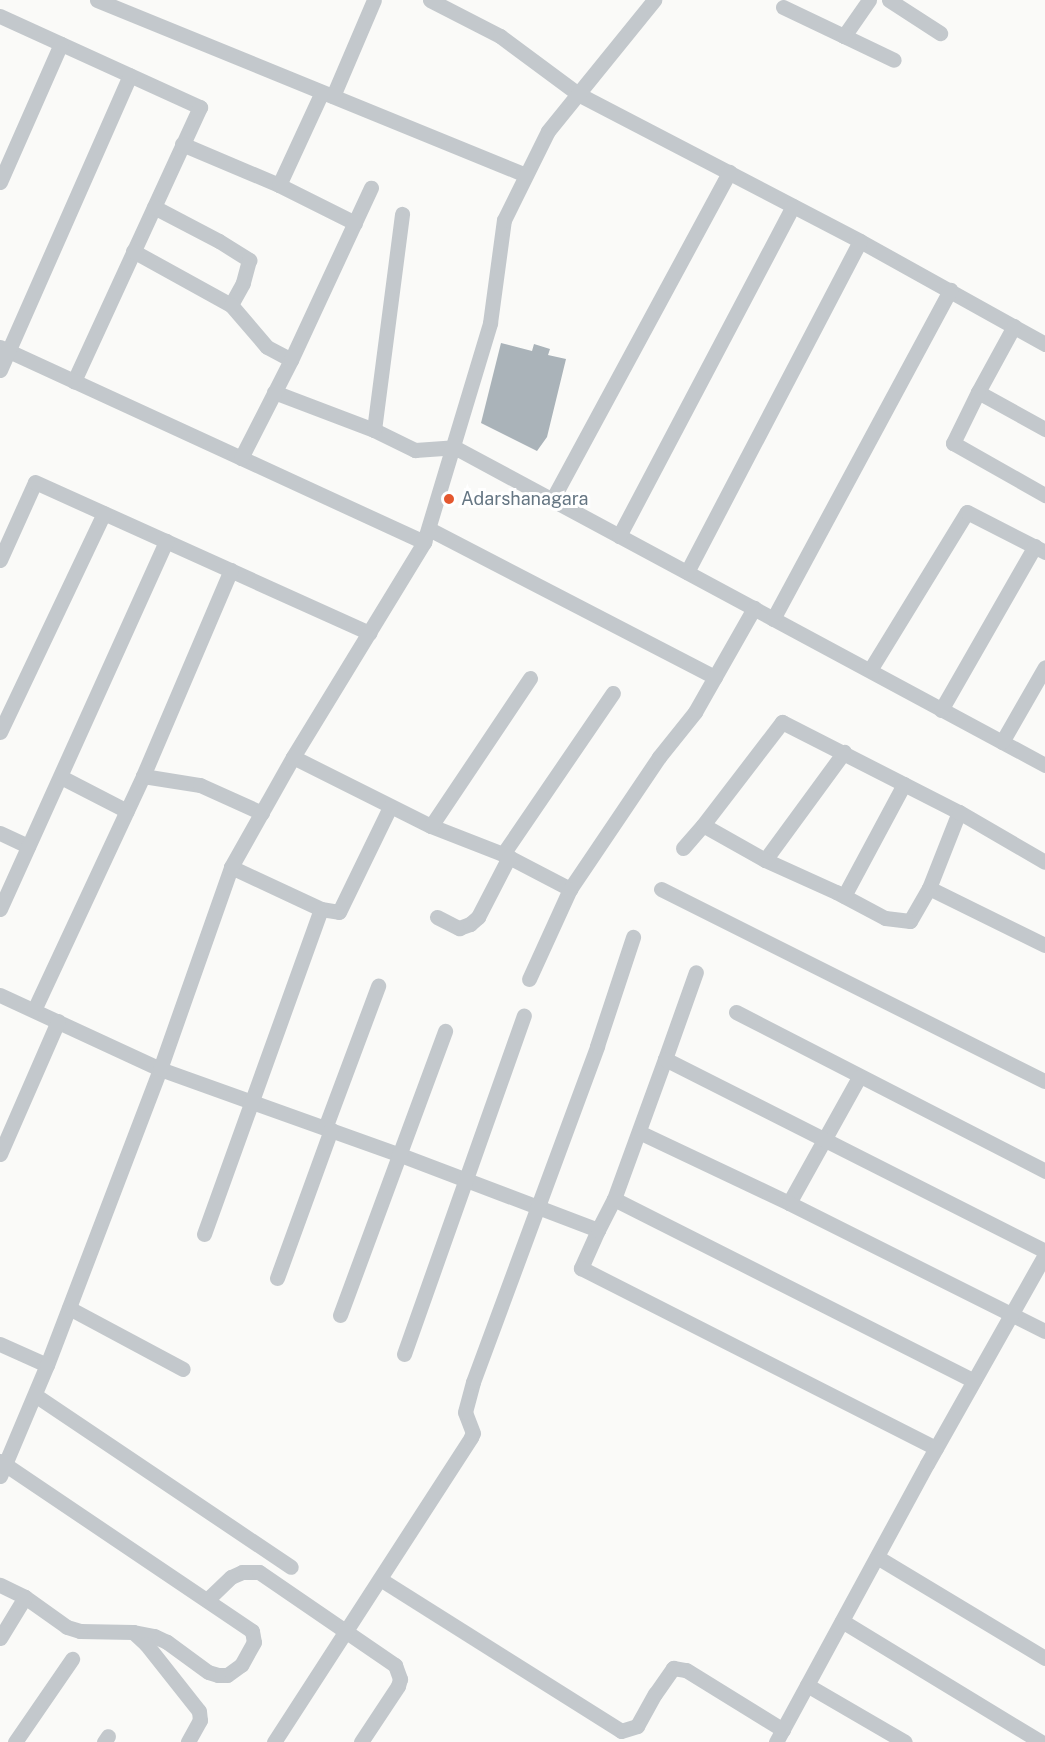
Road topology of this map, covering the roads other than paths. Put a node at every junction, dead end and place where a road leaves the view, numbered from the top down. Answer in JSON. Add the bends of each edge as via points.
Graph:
{"nodes":[{"id":1,"x":97,"y":0,"type":"edge"},
{"id":2,"x":374,"y":0,"type":"edge"},
{"id":3,"x":430,"y":0,"type":"edge"},
{"id":4,"x":869,"y":0,"type":"edge"},
{"id":5,"x":889,"y":0,"type":"edge"},
{"id":6,"x":650,"y":1,"type":"edge"},
{"id":7,"x":783,"y":8,"type":"dead end"},
{"id":8,"x":0,"y":16,"type":"edge"},
{"id":9,"x":940,"y":33,"type":"dead end"},
{"id":10,"x":844,"y":36,"type":"junction"},
{"id":11,"x":61,"y":44,"type":"junction"},
{"id":12,"x":894,"y":60,"type":"dead end"},
{"id":13,"x":130,"y":75,"type":"junction"},
{"id":14,"x":327,"y":94,"type":"junction"},
{"id":15,"x":578,"y":94,"type":"junction"},
{"id":16,"x":182,"y":144,"type":"junction"},
{"id":17,"x":729,"y":172,"type":"junction"},
{"id":18,"x":526,"y":175,"type":"junction"},
{"id":19,"x":0,"y":182,"type":"edge"},
{"id":20,"x":279,"y":185,"type":"junction"},
{"id":21,"x":371,"y":188,"type":"dead end"},
{"id":22,"x":793,"y":206,"type":"junction"},
{"id":23,"x":153,"y":207,"type":"junction"},
{"id":24,"x":402,"y":214,"type":"dead end"},
{"id":25,"x":355,"y":223,"type":"junction"},
{"id":26,"x":860,"y":241,"type":"junction"},
{"id":27,"x":133,"y":251,"type":"junction"},
{"id":28,"x":950,"y":290,"type":"junction"},
{"id":29,"x":231,"y":305,"type":"junction"},
{"id":30,"x":1014,"y":326,"type":"junction"},
{"id":31,"x":1045,"y":344,"type":"edge"},
{"id":32,"x":4,"y":349,"type":"edge"},
{"id":33,"x":291,"y":360,"type":"junction"},
{"id":34,"x":0,"y":370,"type":"edge"},
{"id":35,"x":74,"y":381,"type":"junction"},
{"id":36,"x":274,"y":392,"type":"junction"},
{"id":37,"x":978,"y":392,"type":"junction"},
{"id":38,"x":1045,"y":429,"type":"edge"},
{"id":39,"x":374,"y":430,"type":"junction"},
{"id":40,"x":454,"y":447,"type":"junction"},
{"id":41,"x":241,"y":458,"type":"junction"},
{"id":42,"x":1045,"y":495,"type":"edge"},
{"id":43,"x":552,"y":500,"type":"junction"},
{"id":44,"x":104,"y":513,"type":"junction"},
{"id":45,"x":427,"y":535,"type":"junction"},
{"id":46,"x":619,"y":536,"type":"junction"},
{"id":47,"x":166,"y":541,"type":"junction"},
{"id":48,"x":1040,"y":549,"type":"edge"},
{"id":49,"x":0,"y":560,"type":"edge"},
{"id":50,"x":231,"y":570,"type":"junction"},
{"id":51,"x":687,"y":572,"type":"junction"},
{"id":52,"x":754,"y":608,"type":"junction"},
{"id":53,"x":774,"y":619,"type":"junction"},
{"id":54,"x":369,"y":633,"type":"junction"},
{"id":55,"x":1045,"y":667,"type":"edge"},
{"id":56,"x":870,"y":670,"type":"junction"},
{"id":57,"x":715,"y":677,"type":"junction"},
{"id":58,"x":530,"y":678,"type":"dead end"},
{"id":59,"x":613,"y":693,"type":"dead end"},
{"id":60,"x":941,"y":710,"type":"junction"},
{"id":61,"x":0,"y":732,"type":"edge"},
{"id":62,"x":1002,"y":742,"type":"junction"},
{"id":63,"x":844,"y":752,"type":"junction"},
{"id":64,"x":293,"y":757,"type":"junction"},
{"id":65,"x":1045,"y":765,"type":"edge"},
{"id":66,"x":143,"y":776,"type":"junction"},
{"id":67,"x":61,"y":777,"type":"junction"},
{"id":68,"x":904,"y":784,"type":"junction"},
{"id":69,"x":390,"y":807,"type":"junction"},
{"id":70,"x":127,"y":811,"type":"junction"},
{"id":71,"x":959,"y":812,"type":"junction"},
{"id":72,"x":262,"y":813,"type":"junction"},
{"id":73,"x":703,"y":825,"type":"junction"},
{"id":74,"x":431,"y":826,"type":"junction"},
{"id":75,"x":0,"y":833,"type":"edge"},
{"id":76,"x":28,"y":846,"type":"junction"},
{"id":77,"x":683,"y":848,"type":"dead end"},
{"id":78,"x":506,"y":855,"type":"junction"},
{"id":79,"x":765,"y":860,"type":"junction"},
{"id":80,"x":1045,"y":862,"type":"edge"},
{"id":81,"x":231,"y":867,"type":"junction"},
{"id":82,"x":929,"y":888,"type":"junction"},
{"id":83,"x":570,"y":889,"type":"junction"},
{"id":84,"x":661,"y":889,"type":"dead end"},
{"id":85,"x":844,"y":896,"type":"junction"},
{"id":86,"x":0,"y":909,"type":"edge"},
{"id":87,"x":321,"y":909,"type":"junction"},
{"id":88,"x":437,"y":917,"type":"dead end"},
{"id":89,"x":633,"y":937,"type":"dead end"},
{"id":90,"x":1045,"y":945,"type":"edge"},
{"id":91,"x":696,"y":972,"type":"dead end"},
{"id":92,"x":529,"y":980,"type":"dead end"},
{"id":93,"x":378,"y":986,"type":"dead end"},
{"id":94,"x":0,"y":994,"type":"edge"},
{"id":95,"x":34,"y":1010,"type":"junction"},
{"id":96,"x":736,"y":1012,"type":"dead end"},
{"id":97,"x":524,"y":1016,"type":"dead end"},
{"id":98,"x":58,"y":1021,"type":"junction"},
{"id":99,"x":445,"y":1031,"type":"dead end"},
{"id":100,"x":665,"y":1059,"type":"junction"},
{"id":101,"x":159,"y":1069,"type":"junction"},
{"id":102,"x":859,"y":1077,"type":"junction"},
{"id":103,"x":1045,"y":1081,"type":"edge"},
{"id":104,"x":250,"y":1101,"type":"junction"},
{"id":105,"x":328,"y":1129,"type":"junction"},
{"id":106,"x":639,"y":1132,"type":"junction"},
{"id":107,"x":823,"y":1139,"type":"junction"},
{"id":108,"x":0,"y":1154,"type":"edge"},
{"id":109,"x":398,"y":1154,"type":"junction"},
{"id":110,"x":1045,"y":1171,"type":"edge"},
{"id":111,"x":467,"y":1180,"type":"junction"},
{"id":112,"x":614,"y":1199,"type":"junction"},
{"id":113,"x":789,"y":1203,"type":"junction"},
{"id":114,"x":537,"y":1205,"type":"junction"},
{"id":115,"x":598,"y":1230,"type":"junction"},
{"id":116,"x":204,"y":1234,"type":"dead end"},
{"id":117,"x":1045,"y":1253,"type":"edge"},
{"id":118,"x":277,"y":1278,"type":"dead end"},
{"id":119,"x":69,"y":1308,"type":"junction"},
{"id":120,"x":340,"y":1315,"type":"dead end"},
{"id":121,"x":1011,"y":1316,"type":"junction"},
{"id":122,"x":1045,"y":1331,"type":"edge"},
{"id":123,"x":0,"y":1344,"type":"edge"},
{"id":124,"x":404,"y":1354,"type":"dead end"},
{"id":125,"x":47,"y":1365,"type":"junction"},
{"id":126,"x":183,"y":1370,"type":"dead end"},
{"id":127,"x":974,"y":1382,"type":"junction"},
{"id":128,"x":34,"y":1395,"type":"junction"},
{"id":129,"x":936,"y":1448,"type":"junction"},
{"id":130,"x":2,"y":1467,"type":"edge"},
{"id":131,"x":877,"y":1557,"type":"junction"},
{"id":132,"x":291,"y":1567,"type":"dead end"},
{"id":133,"x":380,"y":1580,"type":"junction"},
{"id":134,"x":0,"y":1585,"type":"edge"},
{"id":135,"x":25,"y":1597,"type":"junction"},
{"id":136,"x":207,"y":1600,"type":"junction"},
{"id":137,"x":842,"y":1621,"type":"junction"},
{"id":138,"x":347,"y":1631,"type":"junction"},
{"id":139,"x":133,"y":1632,"type":"junction"},
{"id":140,"x":0,"y":1638,"type":"edge"},
{"id":141,"x":1045,"y":1658,"type":"edge"},
{"id":142,"x":72,"y":1659,"type":"dead end"},
{"id":143,"x":807,"y":1685,"type":"junction"},
{"id":144,"x":780,"y":1736,"type":"edge"},
{"id":145,"x":15,"y":1742,"type":"edge"},
{"id":146,"x":188,"y":1742,"type":"edge"},
{"id":147,"x":274,"y":1742,"type":"edge"},
{"id":148,"x":360,"y":1742,"type":"edge"},
{"id":149,"x":905,"y":1742,"type":"edge"},
{"id":150,"x":1041,"y":1742,"type":"edge"}],
"edges":[{"from":1,"to":14,"type":"street"},
{"from":2,"to":14,"type":"street"},
{"from":3,"to":15,"type":"street","via":[[500,36]]},
{"from":4,"to":10,"type":"street"},
{"from":5,"to":9,"type":"street"},
{"from":6,"to":15,"type":"street"},
{"from":7,"to":10,"type":"street"},
{"from":8,"to":11,"type":"street"},
{"from":10,"to":12,"type":"street"},
{"from":11,"to":13,"type":"street"},
{"from":11,"to":19,"type":"street"},
{"from":13,"to":16,"type":"street","via":[[200,107]]},
{"from":13,"to":32,"type":"street"},
{"from":14,"to":18,"type":"street"},
{"from":14,"to":20,"type":"street"},
{"from":15,"to":17,"type":"street"},
{"from":15,"to":18,"type":"street","via":[[548,131]]},
{"from":16,"to":20,"type":"street"},
{"from":16,"to":23,"type":"street"},
{"from":17,"to":22,"type":"street"},
{"from":17,"to":43,"type":"street"},
{"from":18,"to":40,"type":"street","via":[[504,220],[490,323]]},
{"from":20,"to":25,"type":"street"},
{"from":21,"to":25,"type":"street"},
{"from":22,"to":26,"type":"street"},
{"from":22,"to":46,"type":"street"},
{"from":23,"to":27,"type":"street"},
{"from":23,"to":29,"type":"street","via":[[249,260]]},
{"from":24,"to":39,"type":"street"},
{"from":25,"to":33,"type":"street"},
{"from":26,"to":28,"type":"street"},
{"from":26,"to":51,"type":"street"},
{"from":27,"to":29,"type":"street"},
{"from":27,"to":35,"type":"street"},
{"from":28,"to":30,"type":"street"},
{"from":28,"to":53,"type":"street"},
{"from":29,"to":33,"type":"street","via":[[267,347]]},
{"from":30,"to":31,"type":"street"},
{"from":30,"to":37,"type":"street"},
{"from":32,"to":34,"type":"street"},
{"from":32,"to":35,"type":"street"},
{"from":33,"to":36,"type":"street"},
{"from":35,"to":41,"type":"street"},
{"from":36,"to":39,"type":"street"},
{"from":36,"to":41,"type":"street"},
{"from":37,"to":38,"type":"street"},
{"from":37,"to":42,"type":"street","via":[[953,443]]},
{"from":39,"to":40,"type":"street","via":[[415,450]]},
{"from":40,"to":43,"type":"street"},
{"from":40,"to":45,"type":"street"},
{"from":41,"to":45,"type":"street"},
{"from":43,"to":46,"type":"street"},
{"from":44,"to":47,"type":"street"},
{"from":44,"to":49,"type":"street","via":[[35,482]]},
{"from":44,"to":61,"type":"street"},
{"from":45,"to":54,"type":"street"},
{"from":45,"to":57,"type":"street"},
{"from":46,"to":51,"type":"street"},
{"from":47,"to":50,"type":"street"},
{"from":47,"to":67,"type":"street"},
{"from":48,"to":56,"type":"street","via":[[967,512]]},
{"from":48,"to":60,"type":"street"},
{"from":50,"to":54,"type":"street"},
{"from":50,"to":66,"type":"street"},
{"from":51,"to":52,"type":"street"},
{"from":52,"to":53,"type":"street"},
{"from":52,"to":57,"type":"street"},
{"from":53,"to":56,"type":"street"},
{"from":54,"to":64,"type":"street"},
{"from":55,"to":62,"type":"street"},
{"from":56,"to":60,"type":"street"},
{"from":57,"to":83,"type":"street","via":[[695,712],[659,757]]},
{"from":58,"to":74,"type":"street"},
{"from":59,"to":78,"type":"street"},
{"from":60,"to":62,"type":"street"},
{"from":62,"to":65,"type":"street"},
{"from":63,"to":68,"type":"street"},
{"from":63,"to":73,"type":"street","via":[[782,722]]},
{"from":63,"to":79,"type":"street"},
{"from":64,"to":69,"type":"street"},
{"from":64,"to":72,"type":"street"},
{"from":66,"to":70,"type":"street"},
{"from":66,"to":72,"type":"street","via":[[200,786]]},
{"from":67,"to":70,"type":"street"},
{"from":67,"to":76,"type":"street"},
{"from":68,"to":71,"type":"street"},
{"from":68,"to":85,"type":"street"},
{"from":69,"to":74,"type":"street"},
{"from":69,"to":87,"type":"street","via":[[339,912]]},
{"from":70,"to":95,"type":"street"},
{"from":71,"to":80,"type":"street"},
{"from":71,"to":82,"type":"street"},
{"from":72,"to":81,"type":"street"},
{"from":73,"to":77,"type":"street"},
{"from":73,"to":79,"type":"street"},
{"from":74,"to":78,"type":"street"},
{"from":75,"to":76,"type":"street"},
{"from":76,"to":86,"type":"street"},
{"from":78,"to":83,"type":"street"},
{"from":78,"to":88,"type":"street","via":[[478,917],[459,928]]},
{"from":79,"to":85,"type":"street"},
{"from":81,"to":87,"type":"street"},
{"from":81,"to":101,"type":"street"},
{"from":82,"to":85,"type":"street","via":[[910,921],[885,918]]},
{"from":82,"to":90,"type":"street"},
{"from":83,"to":92,"type":"street"},
{"from":84,"to":103,"type":"street"},
{"from":87,"to":104,"type":"street"},
{"from":89,"to":114,"type":"street"},
{"from":91,"to":100,"type":"street"},
{"from":93,"to":105,"type":"street"},
{"from":94,"to":95,"type":"street"},
{"from":95,"to":98,"type":"street"},
{"from":96,"to":102,"type":"street"},
{"from":97,"to":111,"type":"street"},
{"from":98,"to":101,"type":"street"},
{"from":98,"to":108,"type":"street"},
{"from":99,"to":109,"type":"street"},
{"from":100,"to":106,"type":"street"},
{"from":100,"to":107,"type":"street"},
{"from":101,"to":104,"type":"street"},
{"from":101,"to":119,"type":"street"},
{"from":102,"to":107,"type":"street"},
{"from":102,"to":110,"type":"street"},
{"from":104,"to":105,"type":"street"},
{"from":104,"to":116,"type":"street"},
{"from":105,"to":109,"type":"street"},
{"from":105,"to":118,"type":"street"},
{"from":106,"to":112,"type":"street"},
{"from":106,"to":113,"type":"street"},
{"from":107,"to":113,"type":"street"},
{"from":107,"to":117,"type":"street"},
{"from":109,"to":111,"type":"street"},
{"from":109,"to":120,"type":"street"},
{"from":111,"to":114,"type":"street"},
{"from":111,"to":124,"type":"street"},
{"from":112,"to":115,"type":"street"},
{"from":112,"to":127,"type":"street"},
{"from":113,"to":121,"type":"street"},
{"from":114,"to":115,"type":"street"},
{"from":114,"to":133,"type":"street","via":[[467,1402],[465,1412],[473,1433]]},
{"from":115,"to":129,"type":"street","via":[[581,1268]]},
{"from":117,"to":121,"type":"street"},
{"from":119,"to":125,"type":"street"},
{"from":119,"to":126,"type":"street"},
{"from":121,"to":122,"type":"street"},
{"from":121,"to":127,"type":"street"},
{"from":123,"to":125,"type":"street"},
{"from":125,"to":128,"type":"street"},
{"from":127,"to":129,"type":"street"},
{"from":128,"to":130,"type":"street"},
{"from":128,"to":132,"type":"street"},
{"from":129,"to":131,"type":"street"},
{"from":130,"to":136,"type":"street"},
{"from":131,"to":137,"type":"street"},
{"from":131,"to":141,"type":"street"},
{"from":133,"to":138,"type":"street"},
{"from":133,"to":144,"type":"street","via":[[621,1731],[638,1726],[673,1668],[686,1670]]},
{"from":134,"to":135,"type":"street"},
{"from":135,"to":139,"type":"street","via":[[67,1627]]},
{"from":135,"to":140,"type":"street"},
{"from":136,"to":138,"type":"street","via":[[231,1577],[259,1572]]},
{"from":136,"to":139,"type":"street","via":[[255,1636],[241,1665],[226,1675],[208,1672],[160,1639]]},
{"from":137,"to":143,"type":"street"},
{"from":137,"to":150,"type":"street"},
{"from":138,"to":147,"type":"street"},
{"from":138,"to":148,"type":"street","via":[[395,1665],[400,1679]]},
{"from":139,"to":146,"type":"street","via":[[199,1711],[200,1720]]},
{"from":142,"to":145,"type":"street"},
{"from":143,"to":144,"type":"street"},
{"from":143,"to":149,"type":"street"}]}
